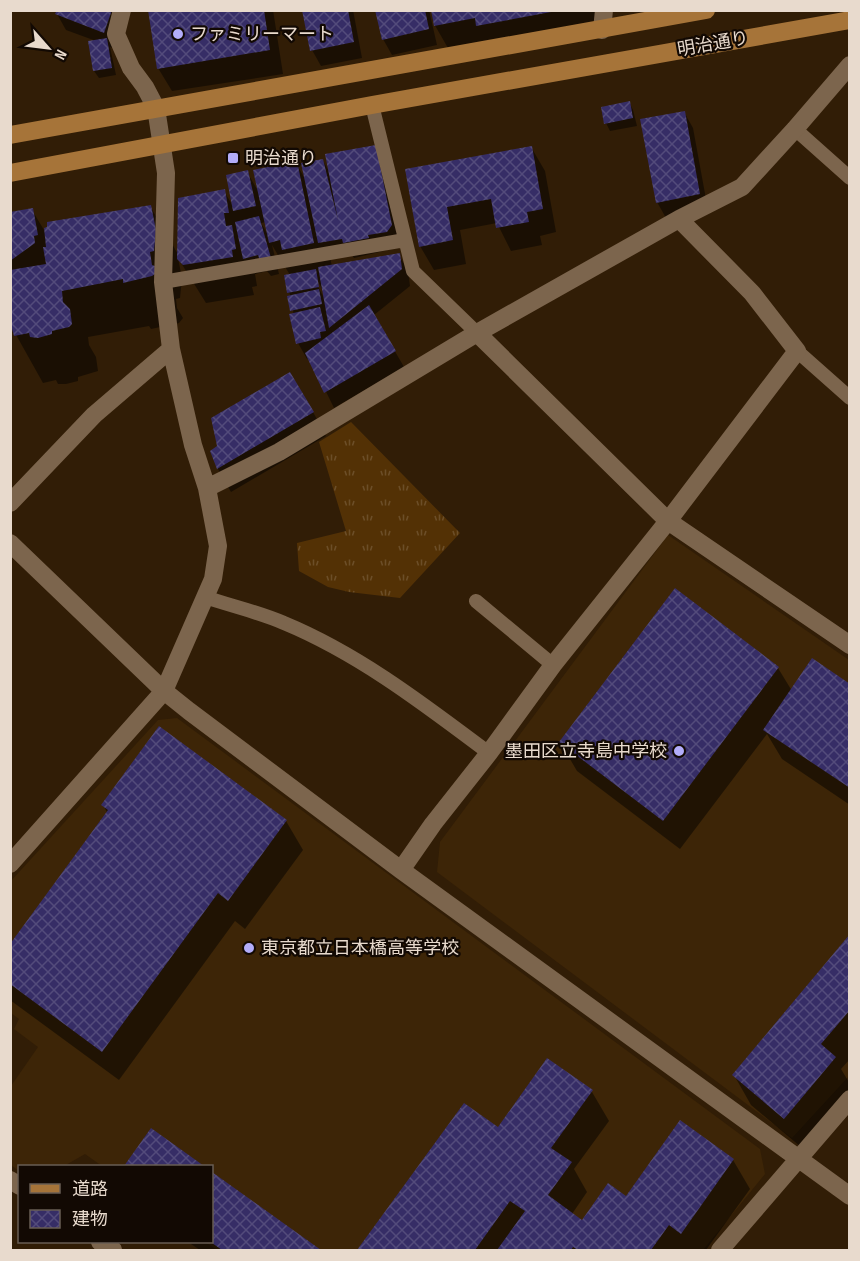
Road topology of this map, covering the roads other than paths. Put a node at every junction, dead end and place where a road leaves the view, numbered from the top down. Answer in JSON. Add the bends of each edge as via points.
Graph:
{"nodes":[{"id":1,"x":122,"y":10,"type":"edge"},
{"id":2,"x":604,"y":10,"type":"edge"},
{"id":3,"x":706,"y":10,"type":"edge"},
{"id":4,"x":849,"y":20,"type":"edge"},
{"id":5,"x":602,"y":30,"type":"junction"},
{"id":6,"x":849,"y":65,"type":"edge"},
{"id":7,"x":372,"y":105,"type":"junction"},
{"id":8,"x":156,"y":108,"type":"junction"},
{"id":9,"x":795,"y":129,"type":"junction"},
{"id":10,"x":10,"y":135,"type":"edge"},
{"id":11,"x":162,"y":145,"type":"junction"},
{"id":12,"x":10,"y":173,"type":"edge"},
{"id":13,"x":849,"y":178,"type":"edge"},
{"id":14,"x":679,"y":219,"type":"junction"},
{"id":15,"x":405,"y":240,"type":"junction"},
{"id":16,"x":163,"y":282,"type":"junction"},
{"id":17,"x":477,"y":333,"type":"junction"},
{"id":18,"x":171,"y":349,"type":"junction"},
{"id":19,"x":797,"y":351,"type":"junction"},
{"id":20,"x":849,"y":398,"type":"edge"},
{"id":21,"x":207,"y":488,"type":"junction"},
{"id":22,"x":10,"y":503,"type":"edge"},
{"id":23,"x":668,"y":521,"type":"junction"},
{"id":24,"x":10,"y":543,"type":"edge"},
{"id":25,"x":205,"y":597,"type":"junction"},
{"id":26,"x":476,"y":601,"type":"dead end"},
{"id":27,"x":849,"y":645,"type":"edge"},
{"id":28,"x":553,"y":665,"type":"junction"},
{"id":29,"x":164,"y":691,"type":"junction"},
{"id":30,"x":489,"y":753,"type":"junction"},
{"id":31,"x":10,"y":864,"type":"edge"},
{"id":32,"x":401,"y":870,"type":"junction"},
{"id":33,"x":849,"y":1099,"type":"edge"},
{"id":34,"x":798,"y":1157,"type":"junction"},
{"id":35,"x":849,"y":1196,"type":"edge"},
{"id":36,"x":720,"y":1251,"type":"edge"}],
"edges":[{"from":1,"to":8,"type":"street","via":[[116,34]]},
{"from":2,"to":5,"type":"street"},
{"from":3,"to":5,"type":"main road","name":"明治通り"},
{"from":4,"to":7,"type":"main road","name":"明治通り"},
{"from":5,"to":8,"type":"main road","name":"明治通り"},
{"from":6,"to":9,"type":"street"},
{"from":7,"to":11,"type":"main road","name":"明治通り"},
{"from":7,"to":15,"type":"lane"},
{"from":8,"to":10,"type":"main road","name":"明治通り"},
{"from":8,"to":11,"type":"street"},
{"from":9,"to":13,"type":"lane"},
{"from":9,"to":14,"type":"street","via":[[742,187]]},
{"from":11,"to":12,"type":"main road","name":"明治通り"},
{"from":11,"to":16,"type":"street","via":[[166,172]]},
{"from":14,"to":17,"type":"street"},
{"from":14,"to":19,"type":"street","via":[[752,293]]},
{"from":15,"to":16,"type":"lane"},
{"from":15,"to":17,"type":"lane","via":[[413,271]]},
{"from":16,"to":18,"type":"street"},
{"from":17,"to":21,"type":"street","via":[[279,452]]},
{"from":17,"to":23,"type":"street"},
{"from":18,"to":21,"type":"street"},
{"from":18,"to":22,"type":"street","via":[[94,415]]},
{"from":19,"to":20,"type":"lane"},
{"from":19,"to":23,"type":"street"},
{"from":21,"to":25,"type":"street","via":[[218,546],[213,579]]},
{"from":23,"to":27,"type":"street"},
{"from":23,"to":28,"type":"street"},
{"from":24,"to":29,"type":"street"},
{"from":25,"to":29,"type":"street"},
{"from":25,"to":30,"type":"lane","via":[[282,622],[316,638],[402,688]]},
{"from":26,"to":28,"type":"lane"},
{"from":28,"to":30,"type":"street"},
{"from":29,"to":31,"type":"street"},
{"from":29,"to":32,"type":"street"},
{"from":30,"to":32,"type":"street"},
{"from":32,"to":34,"type":"street"},
{"from":33,"to":34,"type":"street"},
{"from":34,"to":35,"type":"street"},
{"from":34,"to":36,"type":"street"}]}
